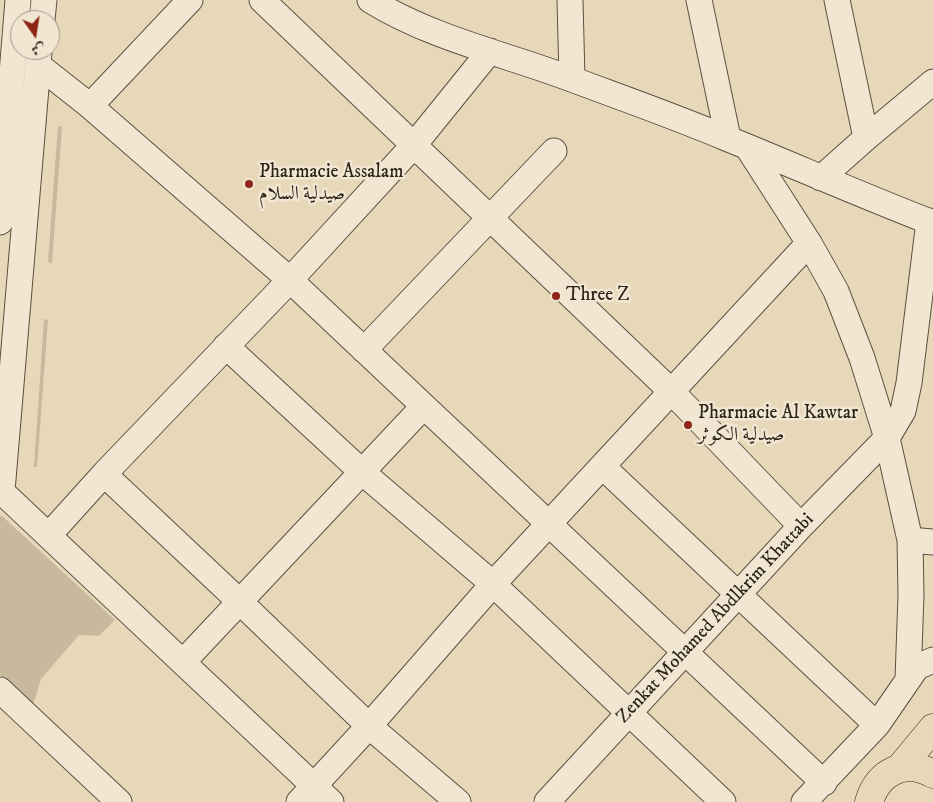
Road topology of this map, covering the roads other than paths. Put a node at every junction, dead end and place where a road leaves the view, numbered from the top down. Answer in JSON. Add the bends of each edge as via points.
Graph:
{"nodes":[{"id":1,"x":190,"y":0,"type":"edge"},
{"id":2,"x":262,"y":0,"type":"edge"},
{"id":3,"x":370,"y":0,"type":"edge"},
{"id":4,"x":570,"y":0,"type":"edge"},
{"id":5,"x":699,"y":0,"type":"edge"},
{"id":6,"x":837,"y":0,"type":"edge"},
{"id":7,"x":490,"y":51,"type":"junction"},
{"id":8,"x":25,"y":60,"type":"edge"},
{"id":9,"x":25,"y":60,"type":"edge"},
{"id":10,"x":36,"y":60,"type":"edge"},
{"id":11,"x":572,"y":78,"type":"junction"},
{"id":12,"x":933,"y":82,"type":"edge"},
{"id":13,"x":90,"y":106,"type":"junction"},
{"id":14,"x":866,"y":138,"type":"junction"},
{"id":15,"x":738,"y":143,"type":"junction"},
{"id":16,"x":414,"y":144,"type":"junction"},
{"id":17,"x":554,"y":151,"type":"dead end"},
{"id":18,"x":821,"y":178,"type":"junction"},
{"id":19,"x":490,"y":218,"type":"junction"},
{"id":20,"x":0,"y":222,"type":"edge"},
{"id":21,"x":931,"y":222,"type":"edge"},
{"id":22,"x":809,"y":243,"type":"junction"},
{"id":23,"x":10,"y":277,"type":"edge"},
{"id":24,"x":290,"y":280,"type":"junction"},
{"id":25,"x":226,"y":346,"type":"junction"},
{"id":26,"x":364,"y":350,"type":"junction"},
{"id":27,"x":672,"y":392,"type":"junction"},
{"id":28,"x":424,"y":408,"type":"junction"},
{"id":29,"x":887,"y":438,"type":"junction"},
{"id":30,"x":603,"y":466,"type":"junction"},
{"id":31,"x":362,"y":472,"type":"junction"},
{"id":32,"x":104,"y":474,"type":"junction"},
{"id":33,"x":1,"y":490,"type":"edge"},
{"id":34,"x":548,"y":524,"type":"junction"},
{"id":35,"x":800,"y":526,"type":"junction"},
{"id":36,"x":49,"y":535,"type":"junction"},
{"id":37,"x":921,"y":541,"type":"edge"},
{"id":38,"x":493,"y":584,"type":"junction"},
{"id":39,"x":738,"y":594,"type":"junction"},
{"id":40,"x":239,"y":601,"type":"junction"},
{"id":41,"x":684,"y":652,"type":"junction"},
{"id":42,"x":933,"y":660,"type":"edge"},
{"id":43,"x":183,"y":662,"type":"junction"},
{"id":44,"x":908,"y":679,"type":"junction"},
{"id":45,"x":0,"y":690,"type":"edge"},
{"id":46,"x":629,"y":713,"type":"junction"},
{"id":47,"x":877,"y":725,"type":"junction"},
{"id":48,"x":369,"y":726,"type":"junction"},
{"id":49,"x":933,"y":728,"type":"edge"},
{"id":50,"x":899,"y":769,"type":"junction"},
{"id":51,"x":933,"y":774,"type":"edge"},
{"id":52,"x":824,"y":783,"type":"junction"},
{"id":53,"x":315,"y":796,"type":"edge"},
{"id":54,"x":119,"y":802,"type":"edge"},
{"id":55,"x":458,"y":802,"type":"edge"},
{"id":56,"x":546,"y":802,"type":"edge"},
{"id":57,"x":723,"y":802,"type":"edge"},
{"id":58,"x":804,"y":802,"type":"edge"},
{"id":59,"x":870,"y":802,"type":"edge"}],
"edges":[{"from":1,"to":13,"type":"street"},
{"from":2,"to":16,"type":"street"},
{"from":3,"to":7,"type":"street","via":[[436,33]]},
{"from":4,"to":11,"type":"street"},
{"from":5,"to":15,"type":"street"},
{"from":6,"to":14,"type":"street"},
{"from":7,"to":11,"type":"street"},
{"from":7,"to":16,"type":"street"},
{"from":8,"to":20,"type":"street"},
{"from":9,"to":23,"type":"street"},
{"from":10,"to":13,"type":"street"},
{"from":11,"to":15,"type":"street"},
{"from":12,"to":14,"type":"street"},
{"from":13,"to":24,"type":"street"},
{"from":14,"to":18,"type":"street"},
{"from":15,"to":18,"type":"street"},
{"from":15,"to":22,"type":"street"},
{"from":16,"to":19,"type":"street"},
{"from":16,"to":24,"type":"street"},
{"from":17,"to":19,"type":"street"},
{"from":18,"to":21,"type":"street"},
{"from":19,"to":26,"type":"street"},
{"from":19,"to":27,"type":"street"},
{"from":21,"to":29,"type":"street","name":"Zenkat Mohamed Abdlkrim Khattabi","via":[[909,383],[903,411]]},
{"from":22,"to":27,"type":"street"},
{"from":22,"to":29,"type":"street","via":[[836,290]]},
{"from":23,"to":33,"type":"street"},
{"from":24,"to":25,"type":"street"},
{"from":24,"to":26,"type":"street"},
{"from":25,"to":31,"type":"street"},
{"from":25,"to":32,"type":"street"},
{"from":26,"to":28,"type":"street"},
{"from":27,"to":30,"type":"street"},
{"from":27,"to":35,"type":"street"},
{"from":28,"to":31,"type":"street"},
{"from":28,"to":34,"type":"street"},
{"from":29,"to":35,"type":"street","name":"Zenkat Mohamed Abdlkrim Khattabi"},
{"from":29,"to":37,"type":"street"},
{"from":30,"to":34,"type":"street"},
{"from":30,"to":39,"type":"street"},
{"from":31,"to":38,"type":"street"},
{"from":31,"to":40,"type":"street"},
{"from":32,"to":36,"type":"street"},
{"from":32,"to":40,"type":"street"},
{"from":33,"to":36,"type":"street"},
{"from":34,"to":38,"type":"street"},
{"from":34,"to":41,"type":"street"},
{"from":35,"to":39,"type":"street","name":"Zenkat Mohamed Abdlkrim Khattabi"},
{"from":36,"to":43,"type":"street"},
{"from":37,"to":44,"type":"street","via":[[911,595]]},
{"from":38,"to":46,"type":"street"},
{"from":38,"to":48,"type":"street"},
{"from":39,"to":41,"type":"street","name":"Zenkat Mohamed Abdlkrim Khattabi"},
{"from":39,"to":47,"type":"street"},
{"from":40,"to":43,"type":"street"},
{"from":40,"to":48,"type":"street"},
{"from":41,"to":46,"type":"street","name":"Zenkat Mohamed Abdlkrim Khattabi"},
{"from":41,"to":52,"type":"street"},
{"from":42,"to":44,"type":"street","via":[[917,667]]},
{"from":43,"to":53,"type":"street"},
{"from":44,"to":47,"type":"street"},
{"from":45,"to":54,"type":"street"},
{"from":46,"to":56,"type":"street","name":"Zenkat Mohamed Abdlkrim Khattabi"},
{"from":46,"to":57,"type":"street"},
{"from":47,"to":52,"type":"street"},
{"from":48,"to":53,"type":"street"},
{"from":48,"to":55,"type":"street"},
{"from":49,"to":50,"type":"main road"},
{"from":50,"to":51,"type":"main road","via":[[910,767]]},
{"from":50,"to":59,"type":"main road","via":[[879,782]]},
{"from":52,"to":58,"type":"street"}]}
